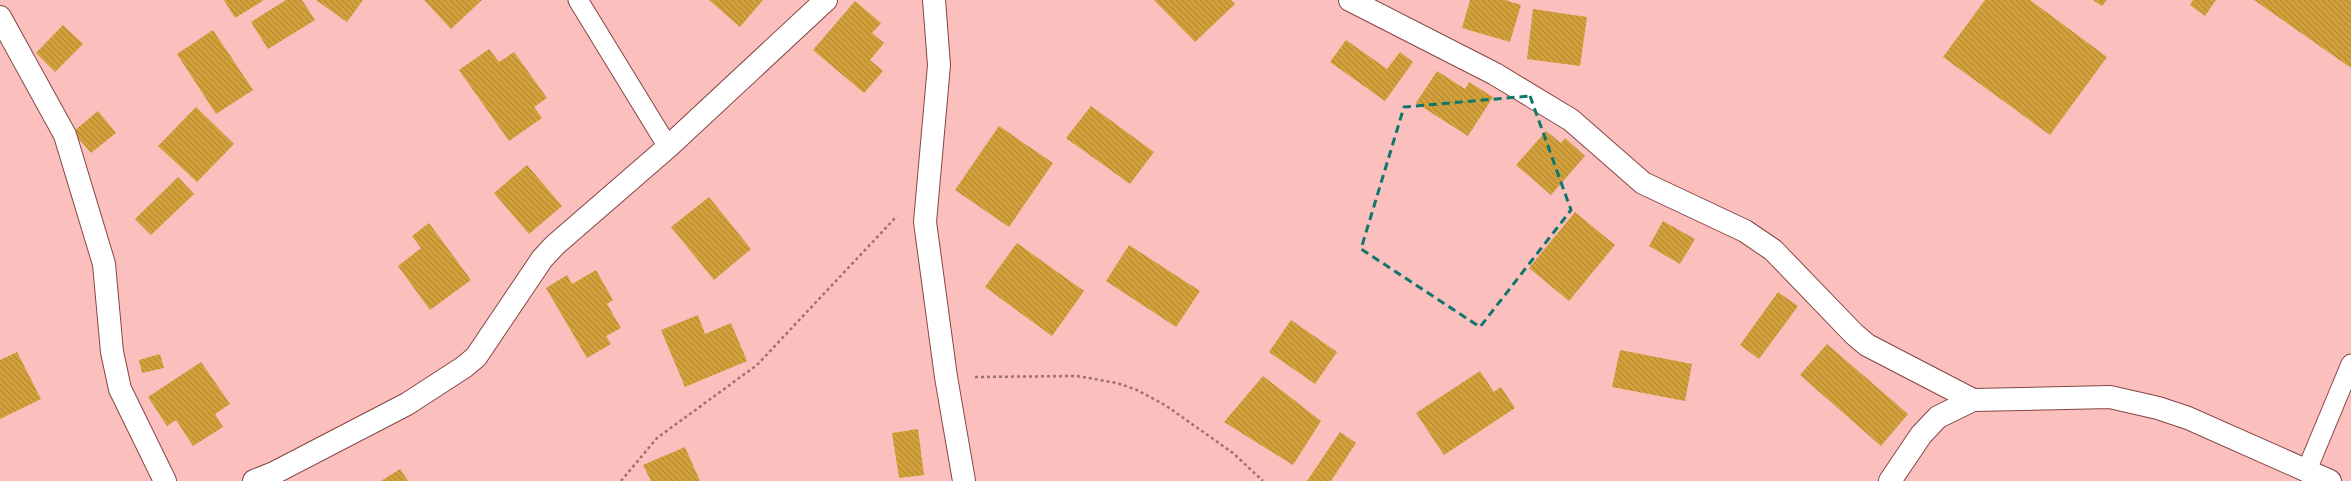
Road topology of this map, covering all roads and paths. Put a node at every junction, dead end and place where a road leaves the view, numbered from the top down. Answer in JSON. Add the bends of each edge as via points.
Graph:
{"nodes":[{"id":1,"x":578,"y":0,"type":"edge"},
{"id":2,"x":826,"y":0,"type":"edge"},
{"id":3,"x":934,"y":0,"type":"edge"},
{"id":4,"x":1350,"y":0,"type":"edge"},
{"id":5,"x":0,"y":17,"type":"edge"},
{"id":6,"x":668,"y":147,"type":"junction"},
{"id":7,"x":928,"y":182,"type":"junction"},
{"id":8,"x":2351,"y":364,"type":"edge"},
{"id":9,"x":946,"y":377,"type":"junction"},
{"id":10,"x":1973,"y":400,"type":"junction"},
{"id":11,"x":2306,"y":472,"type":"junction"},
{"id":12,"x":165,"y":481,"type":"edge"},
{"id":13,"x":254,"y":481,"type":"edge"},
{"id":14,"x":621,"y":481,"type":"edge"},
{"id":15,"x":964,"y":481,"type":"edge"},
{"id":16,"x":1263,"y":481,"type":"edge"},
{"id":17,"x":1890,"y":481,"type":"edge"},
{"id":18,"x":2330,"y":481,"type":"edge"}],
"edges":[{"from":1,"to":6,"type":"lane"},
{"from":2,"to":6,"type":"street"},
{"from":3,"to":7,"type":"street","via":[[939,65]]},
{"from":4,"to":10,"type":"street","via":[[1495,74],[1571,120],[1643,184],[1760,240],[1867,345]]},
{"from":5,"to":12,"type":"street","via":[[65,135],[104,264],[112,352],[120,389]]},
{"from":6,"to":13,"type":"street","via":[[542,259],[476,357],[464,367],[407,404]]},
{"from":7,"to":9,"type":"street","via":[[925,222]]},
{"from":7,"to":14,"type":"path","via":[[756,365],[657,438]]},
{"from":8,"to":11,"type":"lane"},
{"from":9,"to":15,"type":"street"},
{"from":9,"to":16,"type":"path","via":[[1077,376],[1116,383],[1137,390],[1165,405],[1233,453]]},
{"from":10,"to":11,"type":"street","via":[[2110,397],[2188,418]]},
{"from":10,"to":17,"type":"street","via":[[1938,417],[1921,435]]},
{"from":11,"to":18,"type":"street"}]}
